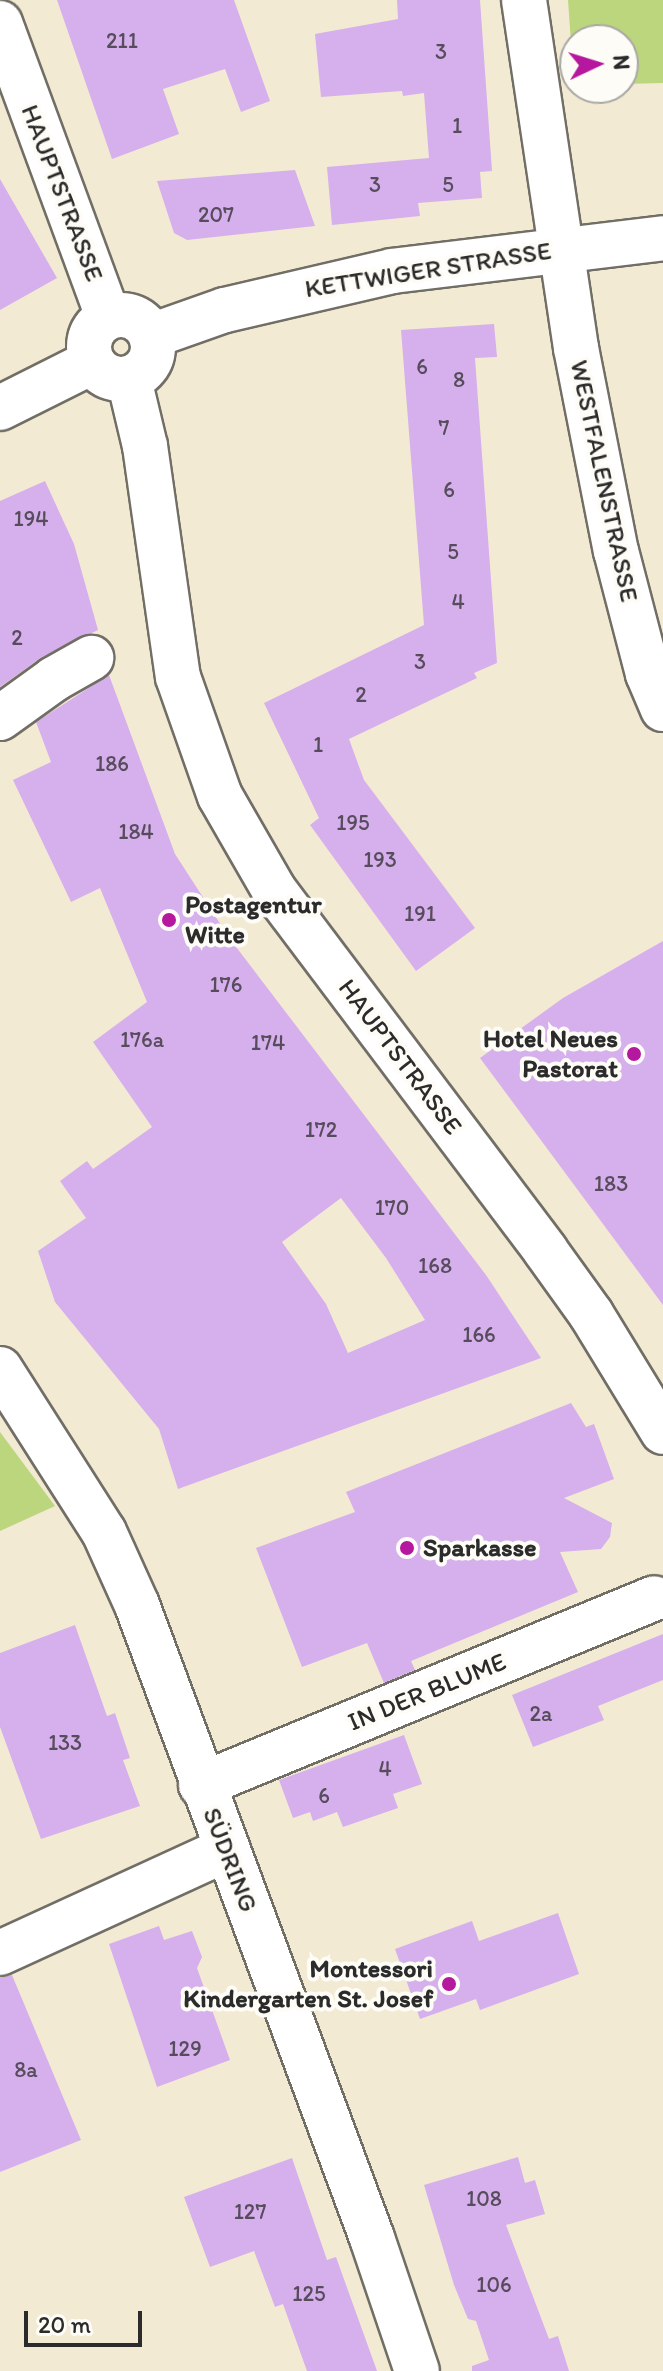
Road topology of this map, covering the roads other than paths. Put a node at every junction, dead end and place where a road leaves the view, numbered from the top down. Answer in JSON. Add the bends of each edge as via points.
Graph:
{"nodes":[{"id":1,"x":524,"y":0,"type":"edge"},
{"id":2,"x":0,"y":23,"type":"edge"},
{"id":3,"x":663,"y":238,"type":"edge"},
{"id":4,"x":561,"y":248,"type":"junction"},
{"id":5,"x":108,"y":317,"type":"junction"},
{"id":6,"x":151,"y":336,"type":"junction"},
{"id":7,"x":110,"y":370,"type":"junction"},
{"id":8,"x":0,"y":408,"type":"edge"},
{"id":9,"x":91,"y":658,"type":"dead end"},
{"id":10,"x":663,"y":709,"type":"edge"},
{"id":11,"x":0,"y":718,"type":"edge"},
{"id":12,"x":0,"y":1369,"type":"edge"},
{"id":13,"x":663,"y":1432,"type":"edge"},
{"id":14,"x":654,"y":1598,"type":"dead end"},
{"id":15,"x":201,"y":1785,"type":"junction"},
{"id":16,"x":227,"y":1849,"type":"junction"},
{"id":17,"x":0,"y":1953,"type":"edge"},
{"id":18,"x":417,"y":2371,"type":"edge"}],
"edges":[{"from":1,"to":4,"type":"street","name":"WESTFALENSTRASSE"},
{"from":2,"to":5,"type":"street","name":"HAUPTSTRASSE"},
{"from":3,"to":4,"type":"street","name":"KETTWIGER STRASSE"},
{"from":4,"to":6,"type":"street","name":"KETTWIGER STRASSE","via":[[310,287]]},
{"from":4,"to":10,"type":"street","name":"WESTFALENSTRASSE","via":[[616,551],[648,674]]},
{"from":5,"to":6,"type":"street","via":[[129,316]]},
{"from":5,"to":7,"type":"street","via":[[89,342]]},
{"from":6,"to":7,"type":"street","via":[[151,357],[139,374]]},
{"from":7,"to":8,"type":"street"},
{"from":7,"to":13,"type":"street","name":"HAUPTSTRASSE","via":[[150,474],[178,677],[220,796],[274,890],[591,1314]]},
{"from":9,"to":11,"type":"street"},
{"from":12,"to":15,"type":"street","name":"SÜDRING","via":[[104,1532],[137,1605]]},
{"from":14,"to":15,"type":"street","name":"IN DER BLUME"},
{"from":15,"to":16,"type":"street","name":"SÜDRING"},
{"from":16,"to":17,"type":"street"},
{"from":16,"to":18,"type":"street","name":"SÜDRING"}]}
